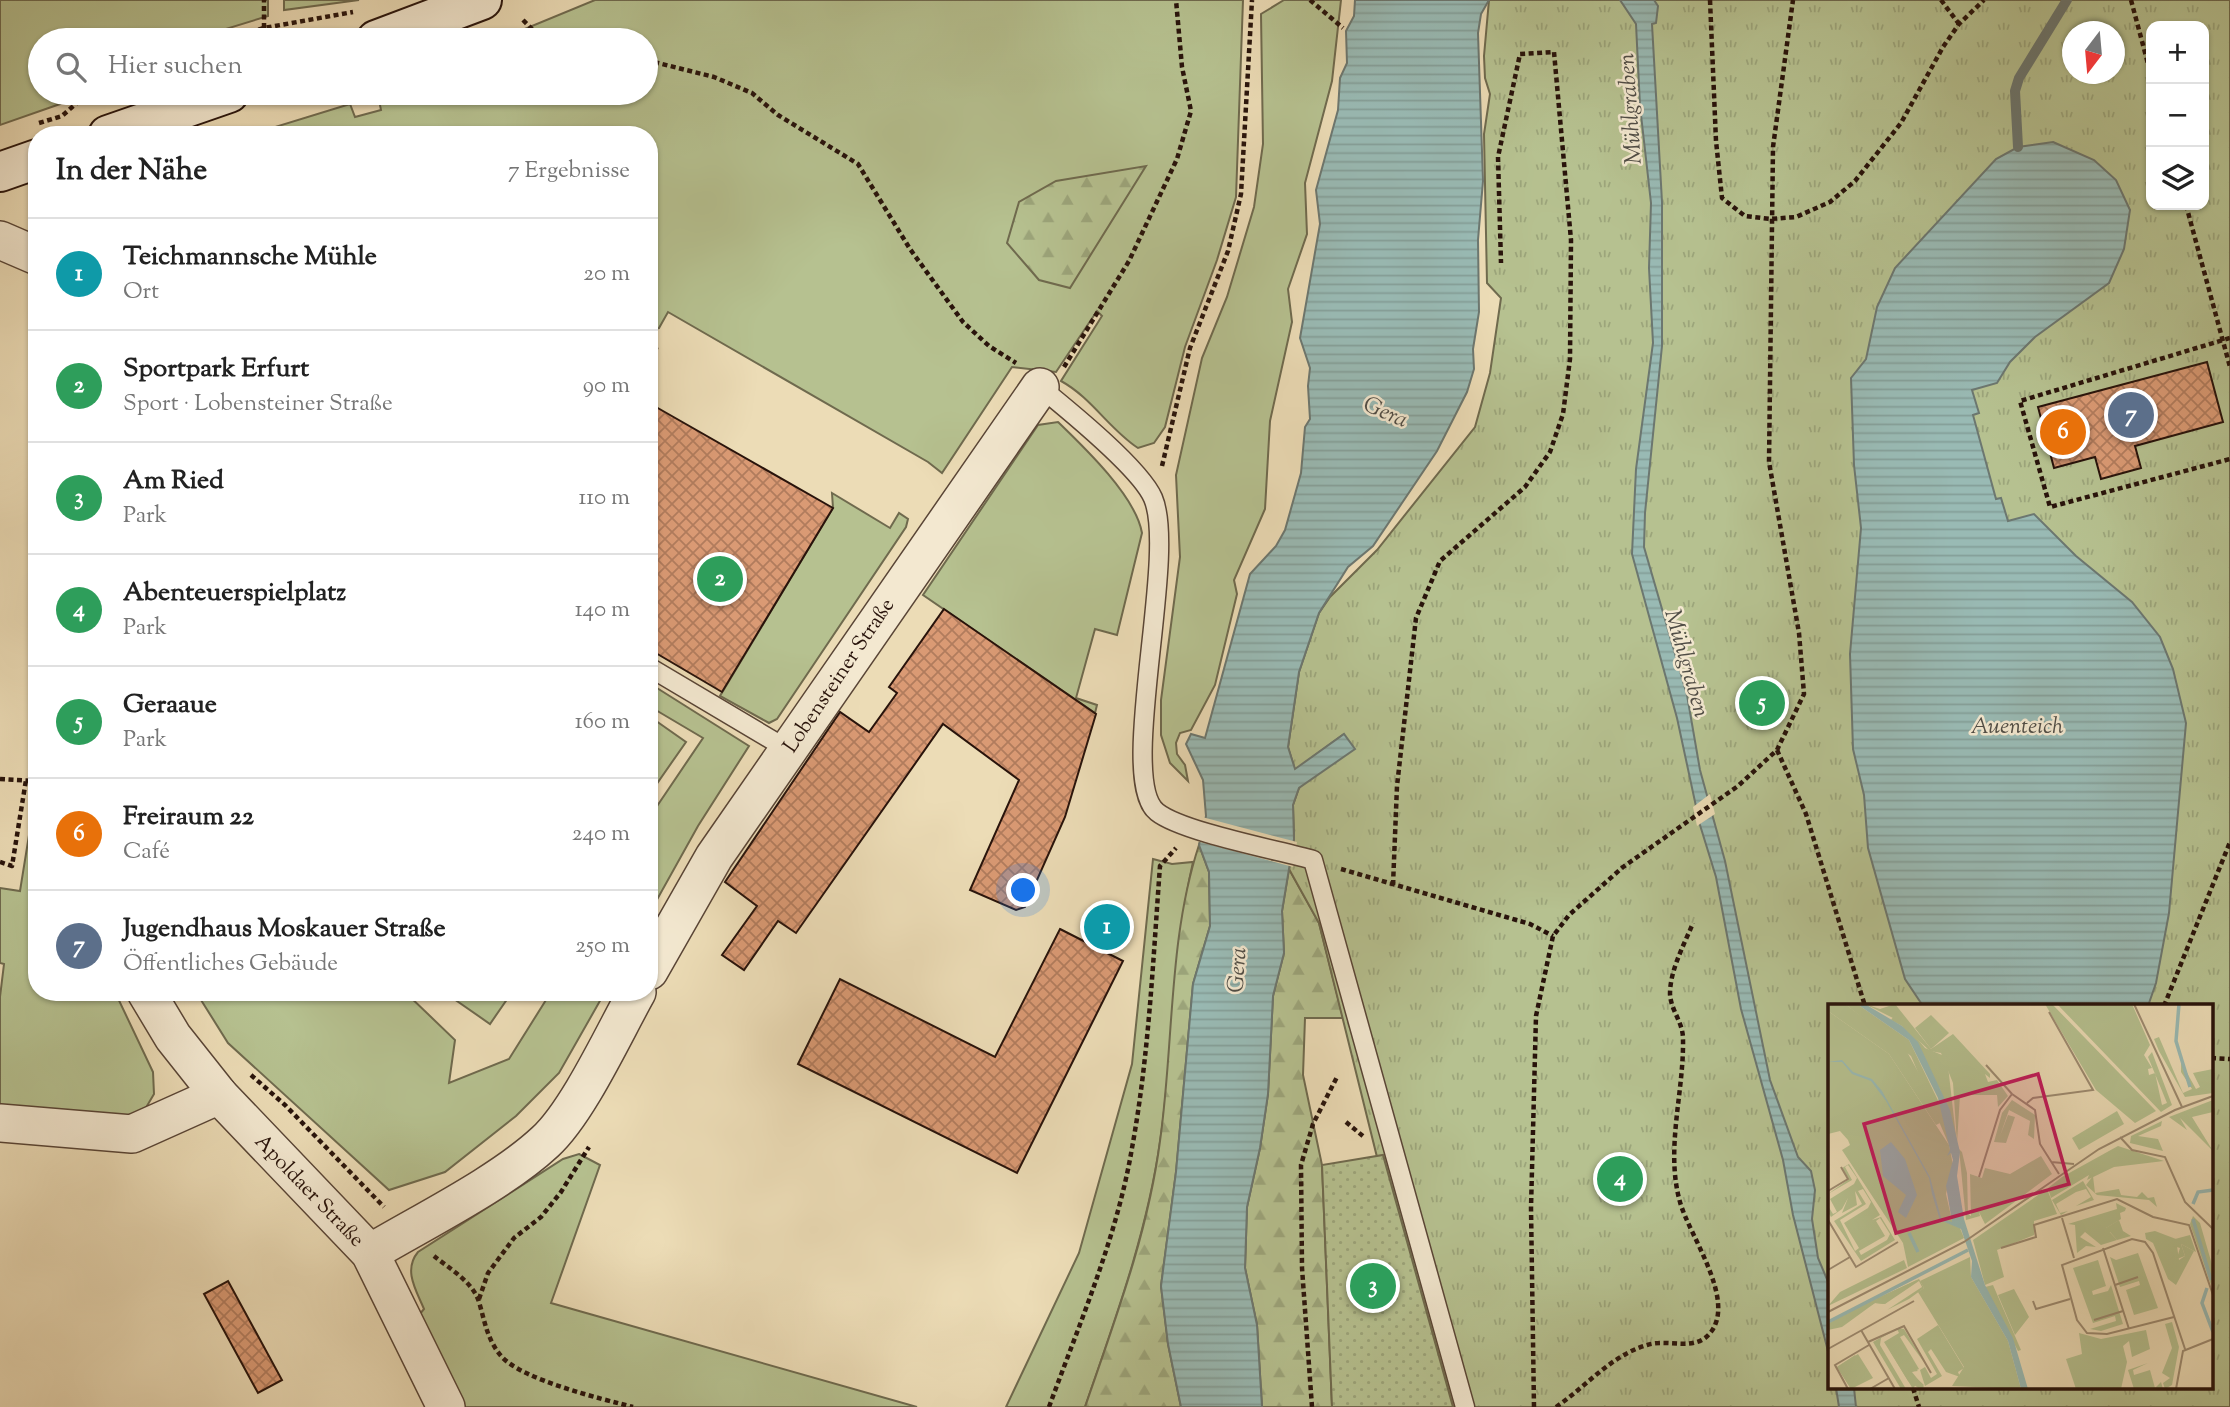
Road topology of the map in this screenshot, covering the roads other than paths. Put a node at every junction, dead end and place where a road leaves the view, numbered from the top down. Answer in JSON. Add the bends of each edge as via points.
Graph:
{"nodes":[{"id":1,"x":482,"y":0,"type":"edge"},
{"id":2,"x":367,"y":26,"type":"edge"},
{"id":3,"x":194,"y":105,"type":"edge"},
{"id":4,"x":134,"y":126,"type":"edge"},
{"id":5,"x":28,"y":149,"type":"edge"},
{"id":6,"x":0,"y":172,"type":"edge"},
{"id":7,"x":0,"y":240,"type":"edge"},
{"id":8,"x":28,"y":252,"type":"edge"},
{"id":9,"x":1033,"y":378,"type":"joint"},
{"id":10,"x":658,"y":672,"type":"edge"},
{"id":11,"x":788,"y":749,"type":"junction"},
{"id":12,"x":658,"y":955,"type":"edge"},
{"id":13,"x":151,"y":1001,"type":"edge"},
{"id":14,"x":632,"y":1001,"type":"edge"},
{"id":15,"x":219,"y":1095,"type":"junction"},
{"id":16,"x":0,"y":1123,"type":"edge"},
{"id":17,"x":370,"y":1253,"type":"junction"},
{"id":18,"x":446,"y":1407,"type":"edge"},
{"id":19,"x":1465,"y":1407,"type":"edge"}],
"edges":[{"from":1,"to":2,"type":"main road"},
{"from":3,"to":4,"type":"main road"},
{"from":5,"to":6,"type":"main road"},
{"from":7,"to":8,"type":"street"},
{"from":9,"to":11,"type":"street","name":"Lobensteiner Straße"},
{"from":9,"to":19,"type":"lane","via":[[1115,454],[1153,497],[1159,562],[1144,693],[1147,796],[1156,812],[1193,828],[1307,858]]},
{"from":10,"to":11,"type":"lane"},
{"from":11,"to":12,"type":"street","name":"Lobensteiner Straße","via":[[714,857]]},
{"from":13,"to":15,"type":"street","name":"Apoldaer Straße"},
{"from":14,"to":17,"type":"street","via":[[568,1114],[547,1141]]},
{"from":15,"to":16,"type":"street","via":[[132,1134]]},
{"from":15,"to":17,"type":"street","name":"Apoldaer Straße"},
{"from":17,"to":18,"type":"street","name":"Apoldaer Straße"}]}
